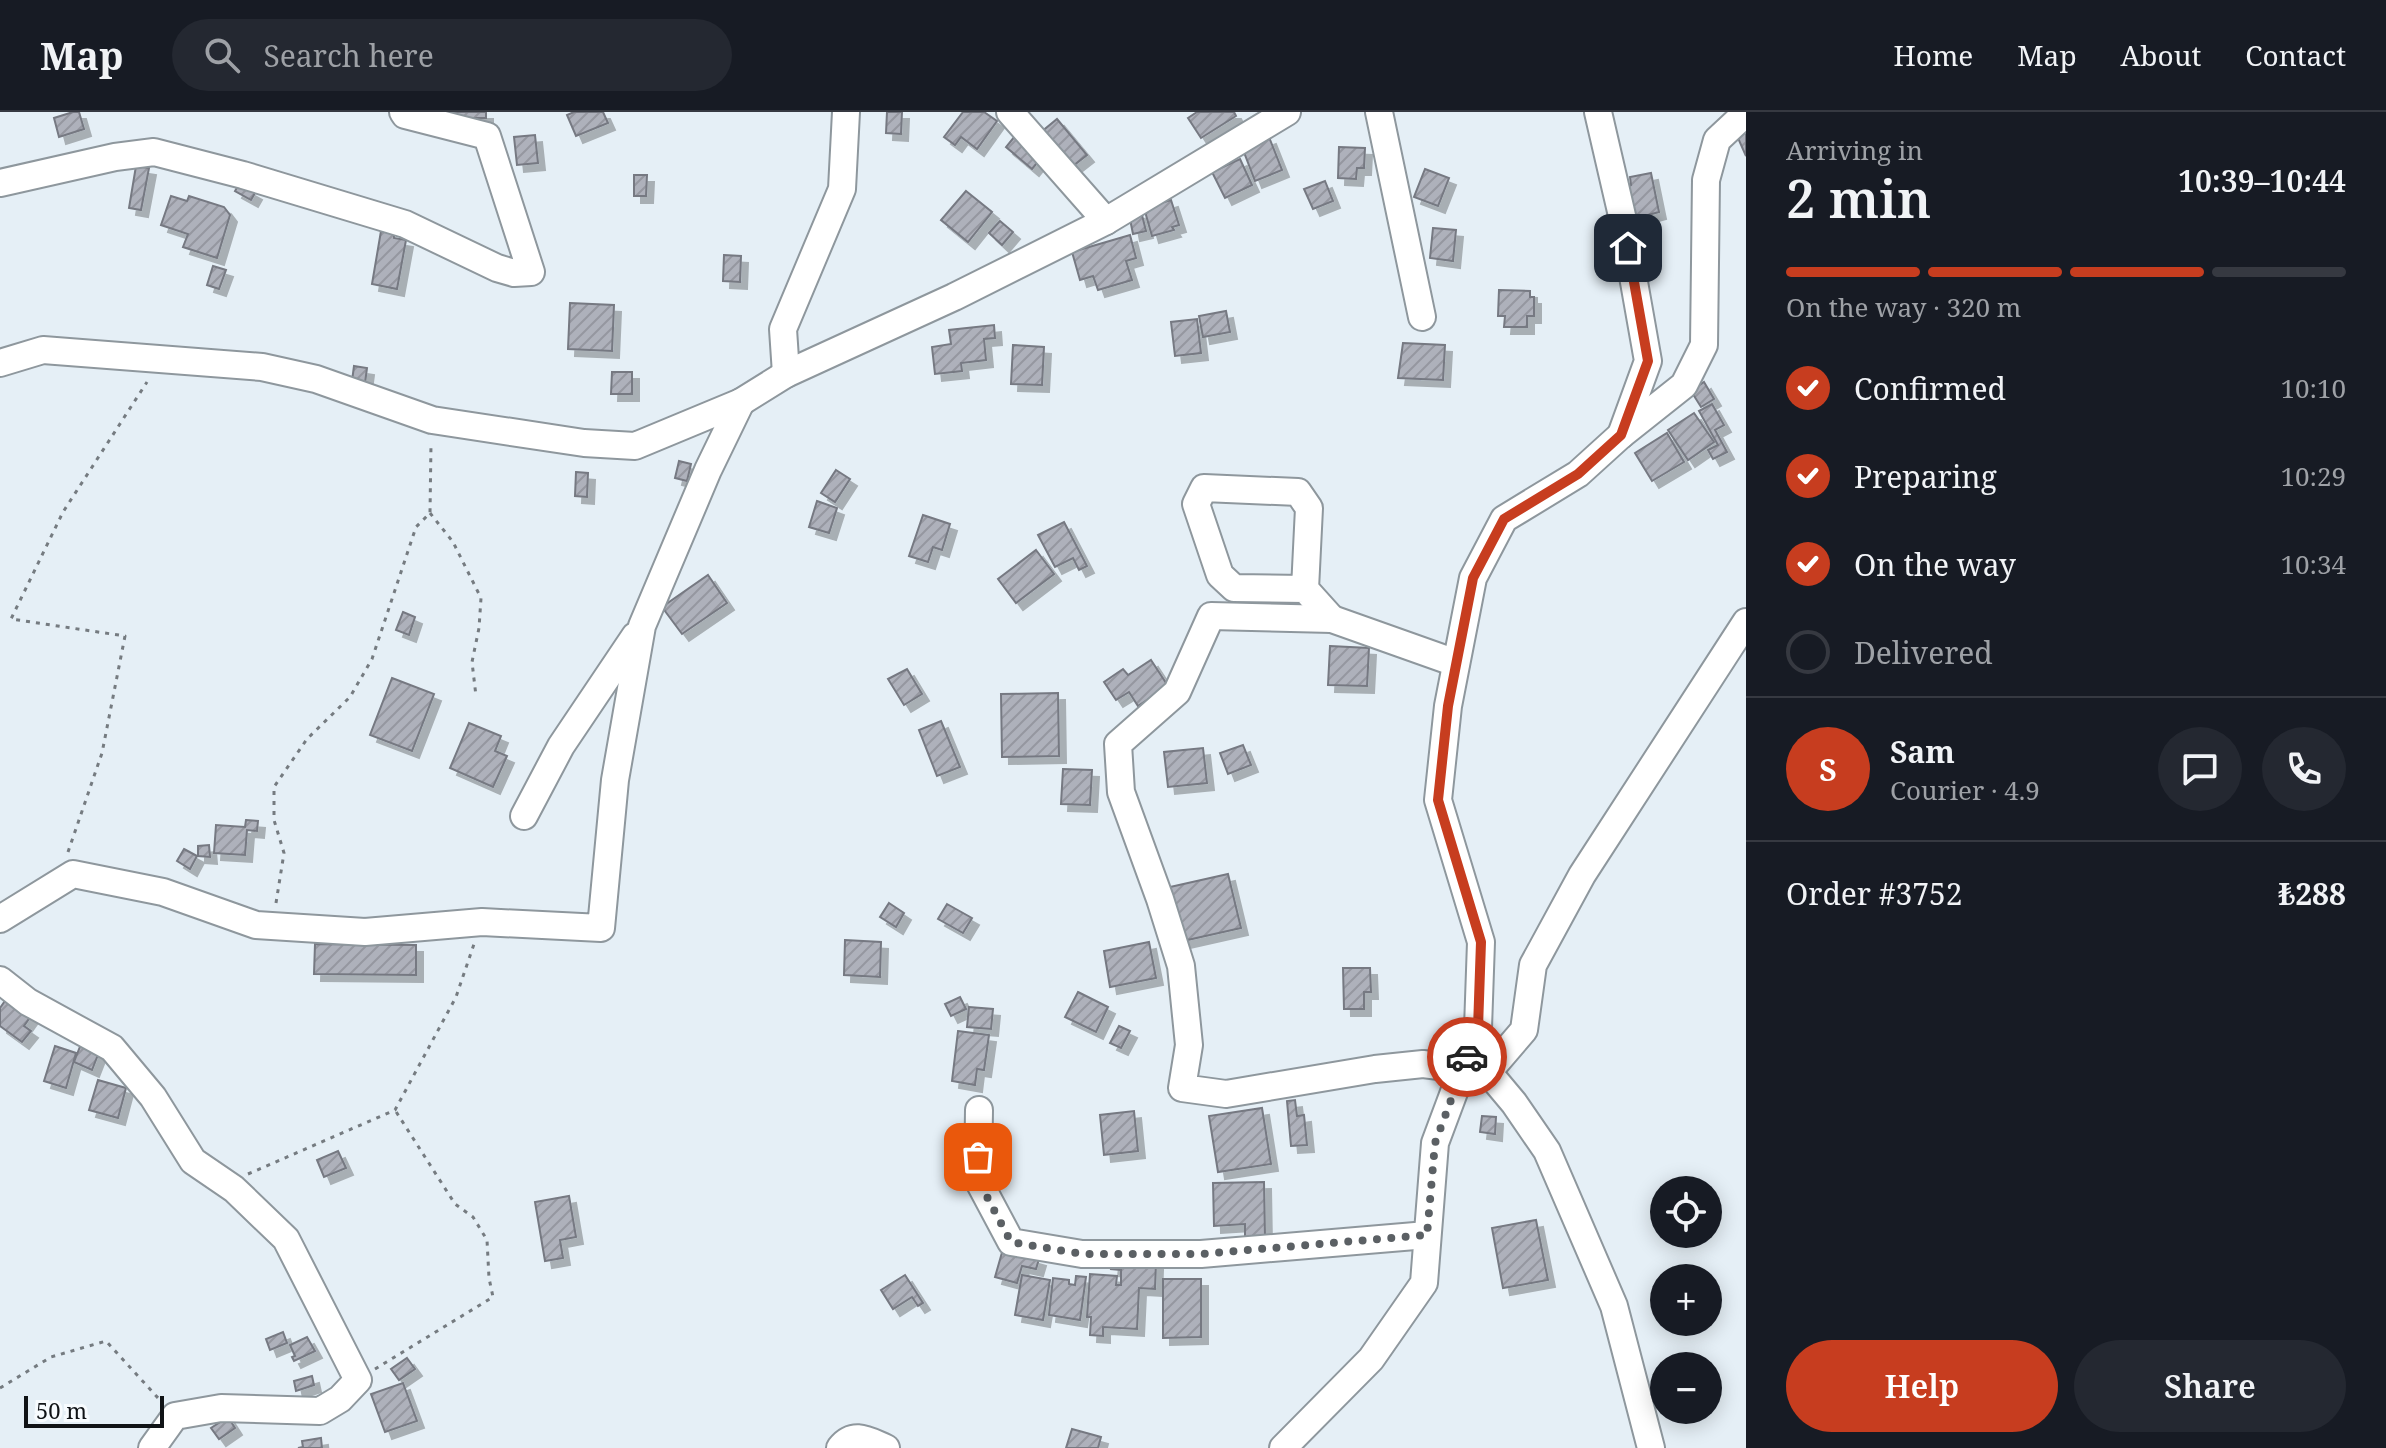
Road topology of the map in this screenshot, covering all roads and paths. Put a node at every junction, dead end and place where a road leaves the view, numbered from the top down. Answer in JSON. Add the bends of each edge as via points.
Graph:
{"nodes":[{"id":1,"x":403,"y":112,"type":"edge"},
{"id":2,"x":846,"y":112,"type":"edge"},
{"id":3,"x":1010,"y":112,"type":"edge"},
{"id":4,"x":1287,"y":112,"type":"edge"},
{"id":5,"x":1379,"y":112,"type":"edge"},
{"id":6,"x":1598,"y":112,"type":"edge"},
{"id":7,"x":1746,"y":113,"type":"edge"},
{"id":8,"x":0,"y":183,"type":"edge"},
{"id":9,"x":1106,"y":221,"type":"junction"},
{"id":10,"x":1422,"y":317,"type":"dead end"},
{"id":11,"x":162,"y":359,"type":"junction"},
{"id":12,"x":0,"y":363,"type":"edge"},
{"id":13,"x":786,"y":374,"type":"junction"},
{"id":14,"x":741,"y":402,"type":"junction"},
{"id":15,"x":432,"y":420,"type":"junction"},
{"id":16,"x":1621,"y":435,"type":"junction"},
{"id":17,"x":430,"y":513,"type":"junction"},
{"id":18,"x":1305,"y":589,"type":"junction"},
{"id":19,"x":1332,"y":619,"type":"junction"},
{"id":20,"x":1746,"y":622,"type":"edge"},
{"id":21,"x":642,"y":626,"type":"junction"},
{"id":22,"x":1456,"y":663,"type":"junction"},
{"id":23,"x":476,"y":696,"type":"dead end"},
{"id":24,"x":524,"y":816,"type":"dead end"},
{"id":25,"x":73,"y":874,"type":"junction"},
{"id":26,"x":0,"y":919,"type":"edge"},
{"id":27,"x":482,"y":922,"type":"junction"},
{"id":28,"x":273,"y":925,"type":"junction"},
{"id":29,"x":0,"y":980,"type":"edge"},
{"id":30,"x":1475,"y":1071,"type":"junction"},
{"id":31,"x":395,"y":1110,"type":"junction"},
{"id":32,"x":979,"y":1110,"type":"dead end"},
{"id":33,"x":226,"y":1183,"type":"junction"},
{"id":34,"x":1427,"y":1235,"type":"junction"},
{"id":35,"x":358,"y":1380,"type":"junction"},
{"id":36,"x":0,"y":1388,"type":"edge"},
{"id":37,"x":175,"y":1416,"type":"junction"},
{"id":38,"x":152,"y":1448,"type":"edge"},
{"id":39,"x":840,"y":1448,"type":"edge"},
{"id":40,"x":886,"y":1448,"type":"edge"},
{"id":41,"x":1283,"y":1448,"type":"edge"},
{"id":42,"x":1651,"y":1448,"type":"edge"}],
"edges":[{"from":1,"to":8,"type":"street","via":[[487,136],[531,272],[497,268],[405,224],[154,152]]},
{"from":2,"to":13,"type":"street","via":[[842,189],[783,329]]},
{"from":3,"to":9,"type":"street"},
{"from":4,"to":9,"type":"street"},
{"from":5,"to":10,"type":"street"},
{"from":6,"to":16,"type":"street","via":[[1648,361]]},
{"from":7,"to":16,"type":"street","via":[[1717,140],[1706,180],[1704,345],[1684,385]]},
{"from":9,"to":13,"type":"street"},
{"from":11,"to":12,"type":"street","via":[[43,350]]},
{"from":11,"to":15,"type":"street","via":[[262,367],[316,379]]},
{"from":11,"to":25,"type":"path","via":[[63,512],[11,619],[125,636],[102,753],[66,858]]},
{"from":13,"to":14,"type":"street"},
{"from":14,"to":15,"type":"street","via":[[635,446]]},
{"from":14,"to":21,"type":"street"},
{"from":15,"to":17,"type":"path"},
{"from":16,"to":22,"type":"street","via":[[1578,474],[1504,519],[1473,578]]},
{"from":17,"to":23,"type":"path","via":[[453,542],[481,598],[472,662]]},
{"from":17,"to":28,"type":"path","via":[[416,527],[372,659],[350,697],[307,739],[274,787],[274,820],[284,853]]},
{"from":18,"to":18,"type":"street","via":[[1309,508],[1298,492],[1204,488],[1196,504],[1220,575],[1234,588]]},
{"from":18,"to":19,"type":"street"},
{"from":19,"to":22,"type":"street"},
{"from":19,"to":30,"type":"street","via":[[1211,616],[1177,692],[1118,744],[1121,792],[1181,966],[1189,1045],[1182,1088],[1226,1094],[1423,1064]]},
{"from":20,"to":30,"type":"street","via":[[1582,875],[1533,965],[1524,1030]]},
{"from":21,"to":24,"type":"street","via":[[561,746]]},
{"from":21,"to":27,"type":"street","via":[[615,780],[601,928]]},
{"from":22,"to":30,"type":"street","via":[[1438,800],[1481,942]]},
{"from":25,"to":26,"type":"street"},
{"from":25,"to":28,"type":"street","via":[[163,892],[256,925]]},
{"from":27,"to":28,"type":"street","via":[[365,932]]},
{"from":27,"to":31,"type":"path","via":[[456,997]]},
{"from":29,"to":33,"type":"street","via":[[28,1002],[112,1048],[153,1097],[193,1161]]},
{"from":30,"to":34,"type":"street","via":[[1435,1143]]},
{"from":30,"to":42,"type":"street","via":[[1514,1103],[1547,1151],[1614,1306]]},
{"from":31,"to":33,"type":"path"},
{"from":31,"to":35,"type":"path","via":[[455,1204],[473,1217],[487,1240],[493,1297]]},
{"from":32,"to":34,"type":"street","via":[[978,1180],[1011,1242],[1082,1254],[1201,1254]]},
{"from":33,"to":35,"type":"street","via":[[286,1239]]},
{"from":34,"to":41,"type":"street","via":[[1424,1283],[1371,1359]]},
{"from":35,"to":37,"type":"street","via":[[320,1411],[221,1408]]},
{"from":36,"to":37,"type":"path","via":[[51,1357],[106,1341]]},
{"from":37,"to":38,"type":"street"},
{"from":39,"to":40,"type":"street","via":[[859,1436]]}]}
